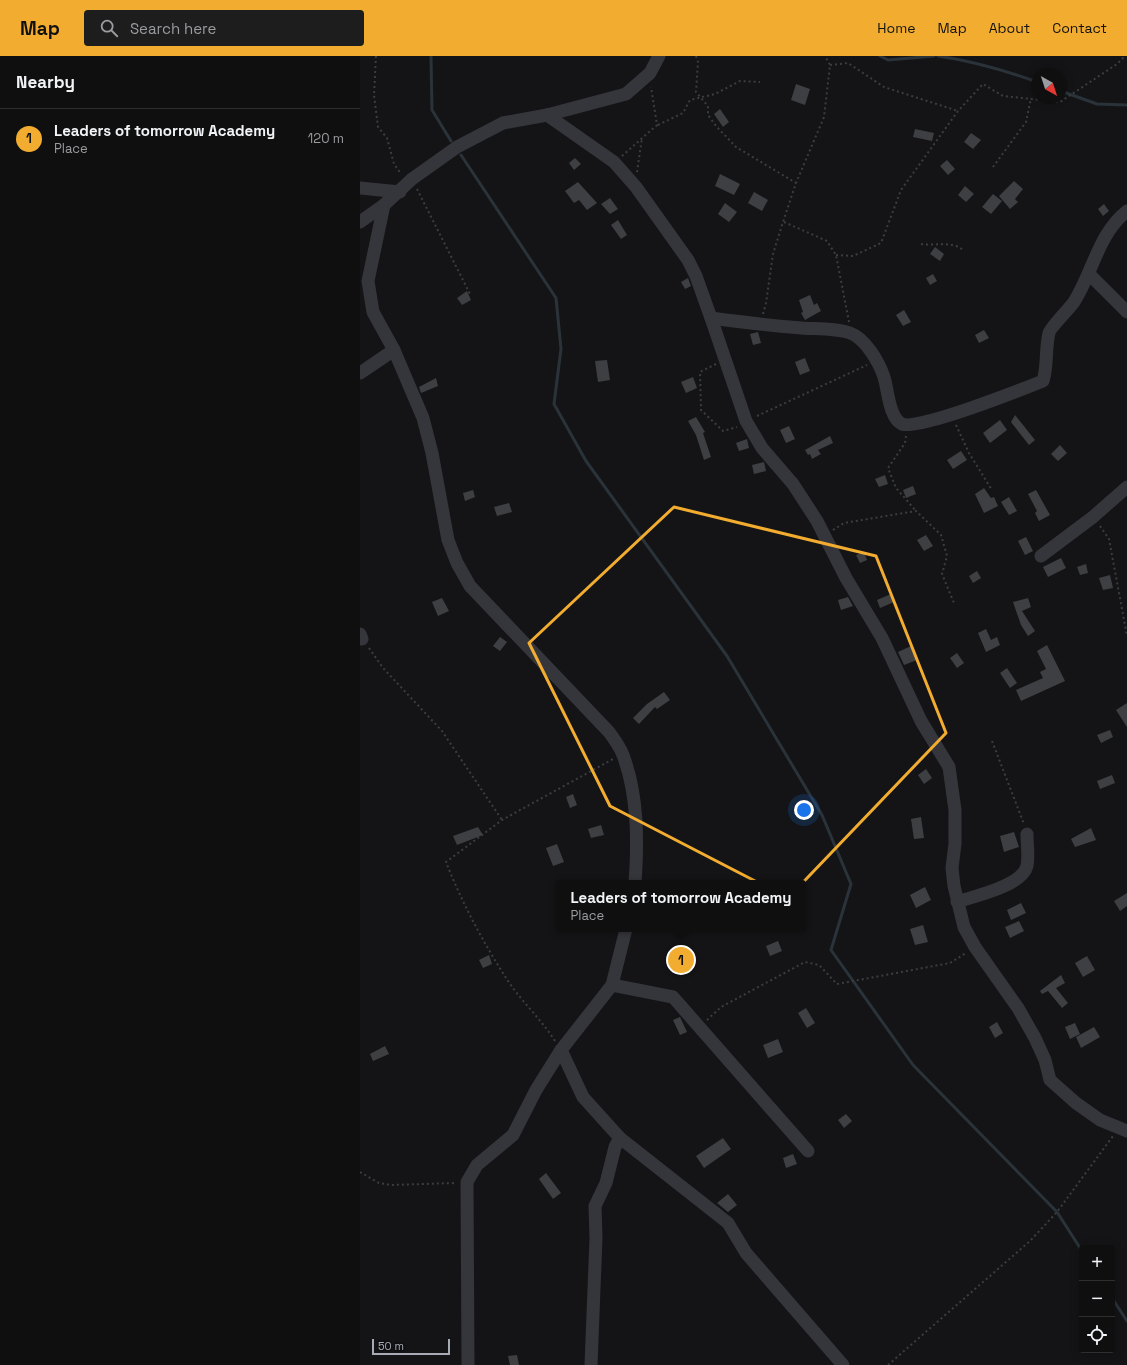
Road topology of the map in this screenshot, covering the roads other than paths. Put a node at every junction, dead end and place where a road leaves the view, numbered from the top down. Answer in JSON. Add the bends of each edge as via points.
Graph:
{"nodes":[{"id":1,"x":659,"y":56,"type":"edge"},
{"id":2,"x":547,"y":115,"type":"junction"},
{"id":3,"x":407,"y":185,"type":"junction"},
{"id":4,"x":360,"y":188,"type":"edge"},
{"id":5,"x":384,"y":205,"type":"junction"},
{"id":6,"x":1127,"y":211,"type":"edge"},
{"id":7,"x":360,"y":222,"type":"edge"},
{"id":8,"x":1089,"y":274,"type":"junction"},
{"id":9,"x":1127,"y":312,"type":"edge"},
{"id":10,"x":711,"y":318,"type":"junction"},
{"id":11,"x":394,"y":350,"type":"junction"},
{"id":12,"x":360,"y":373,"type":"edge"},
{"id":13,"x":1127,"y":486,"type":"edge"},
{"id":14,"x":1041,"y":556,"type":"dead end"},
{"id":15,"x":1027,"y":834,"type":"road end"},
{"id":16,"x":635,"y":880,"type":"edge"},
{"id":17,"x":958,"y":902,"type":"junction"},
{"id":18,"x":625,"y":932,"type":"edge"},
{"id":19,"x":612,"y":985,"type":"junction"},
{"id":20,"x":561,"y":1050,"type":"junction"},
{"id":21,"x":1123,"y":1129,"type":"edge"},
{"id":22,"x":620,"y":1138,"type":"junction"},
{"id":23,"x":808,"y":1151,"type":"dead end"},
{"id":24,"x":468,"y":1365,"type":"edge"},
{"id":25,"x":591,"y":1365,"type":"edge"},
{"id":26,"x":843,"y":1365,"type":"edge"}],
"edges":[{"from":1,"to":2,"type":"street","via":[[650,73],[626,94]]},
{"from":2,"to":3,"type":"street","via":[[503,123],[457,147]]},
{"from":2,"to":10,"type":"street","via":[[614,162],[636,187],[688,260]]},
{"from":3,"to":4,"type":"street"},
{"from":3,"to":5,"type":"street"},
{"from":5,"to":7,"type":"street"},
{"from":5,"to":11,"type":"street","via":[[368,281],[373,312]]},
{"from":6,"to":8,"type":"street","via":[[1120,216],[1105,237]]},
{"from":8,"to":9,"type":"street"},
{"from":8,"to":10,"type":"street","via":[[1073,303],[1049,331],[1043,381],[951,414],[908,424],[902,424],[894,416],[884,377],[878,365],[863,342],[850,333]]},
{"from":10,"to":17,"type":"street","via":[[746,421],[762,448],[808,505],[882,638],[921,721],[948,766],[955,810],[952,868]]},
{"from":11,"to":12,"type":"street"},
{"from":11,"to":16,"type":"street","via":[[423,418],[448,540],[470,586],[609,732],[623,754],[632,787],[637,855]]},
{"from":13,"to":14,"type":"street","via":[[1093,517]]},
{"from":15,"to":17,"type":"street","via":[[1027,866],[1023,874],[1006,886]]},
{"from":17,"to":21,"type":"street","via":[[964,927],[1035,1038],[1045,1060],[1050,1080],[1100,1120]]},
{"from":18,"to":19,"type":"street"},
{"from":19,"to":20,"type":"street"},
{"from":19,"to":23,"type":"street","via":[[673,997]]},
{"from":20,"to":22,"type":"street","via":[[584,1097]]},
{"from":20,"to":24,"type":"street","via":[[536,1090],[513,1135],[477,1165],[467,1182]]},
{"from":22,"to":25,"type":"street","via":[[615,1147],[606,1183],[595,1206]]},
{"from":22,"to":26,"type":"street","via":[[728,1223],[746,1253]]}]}
